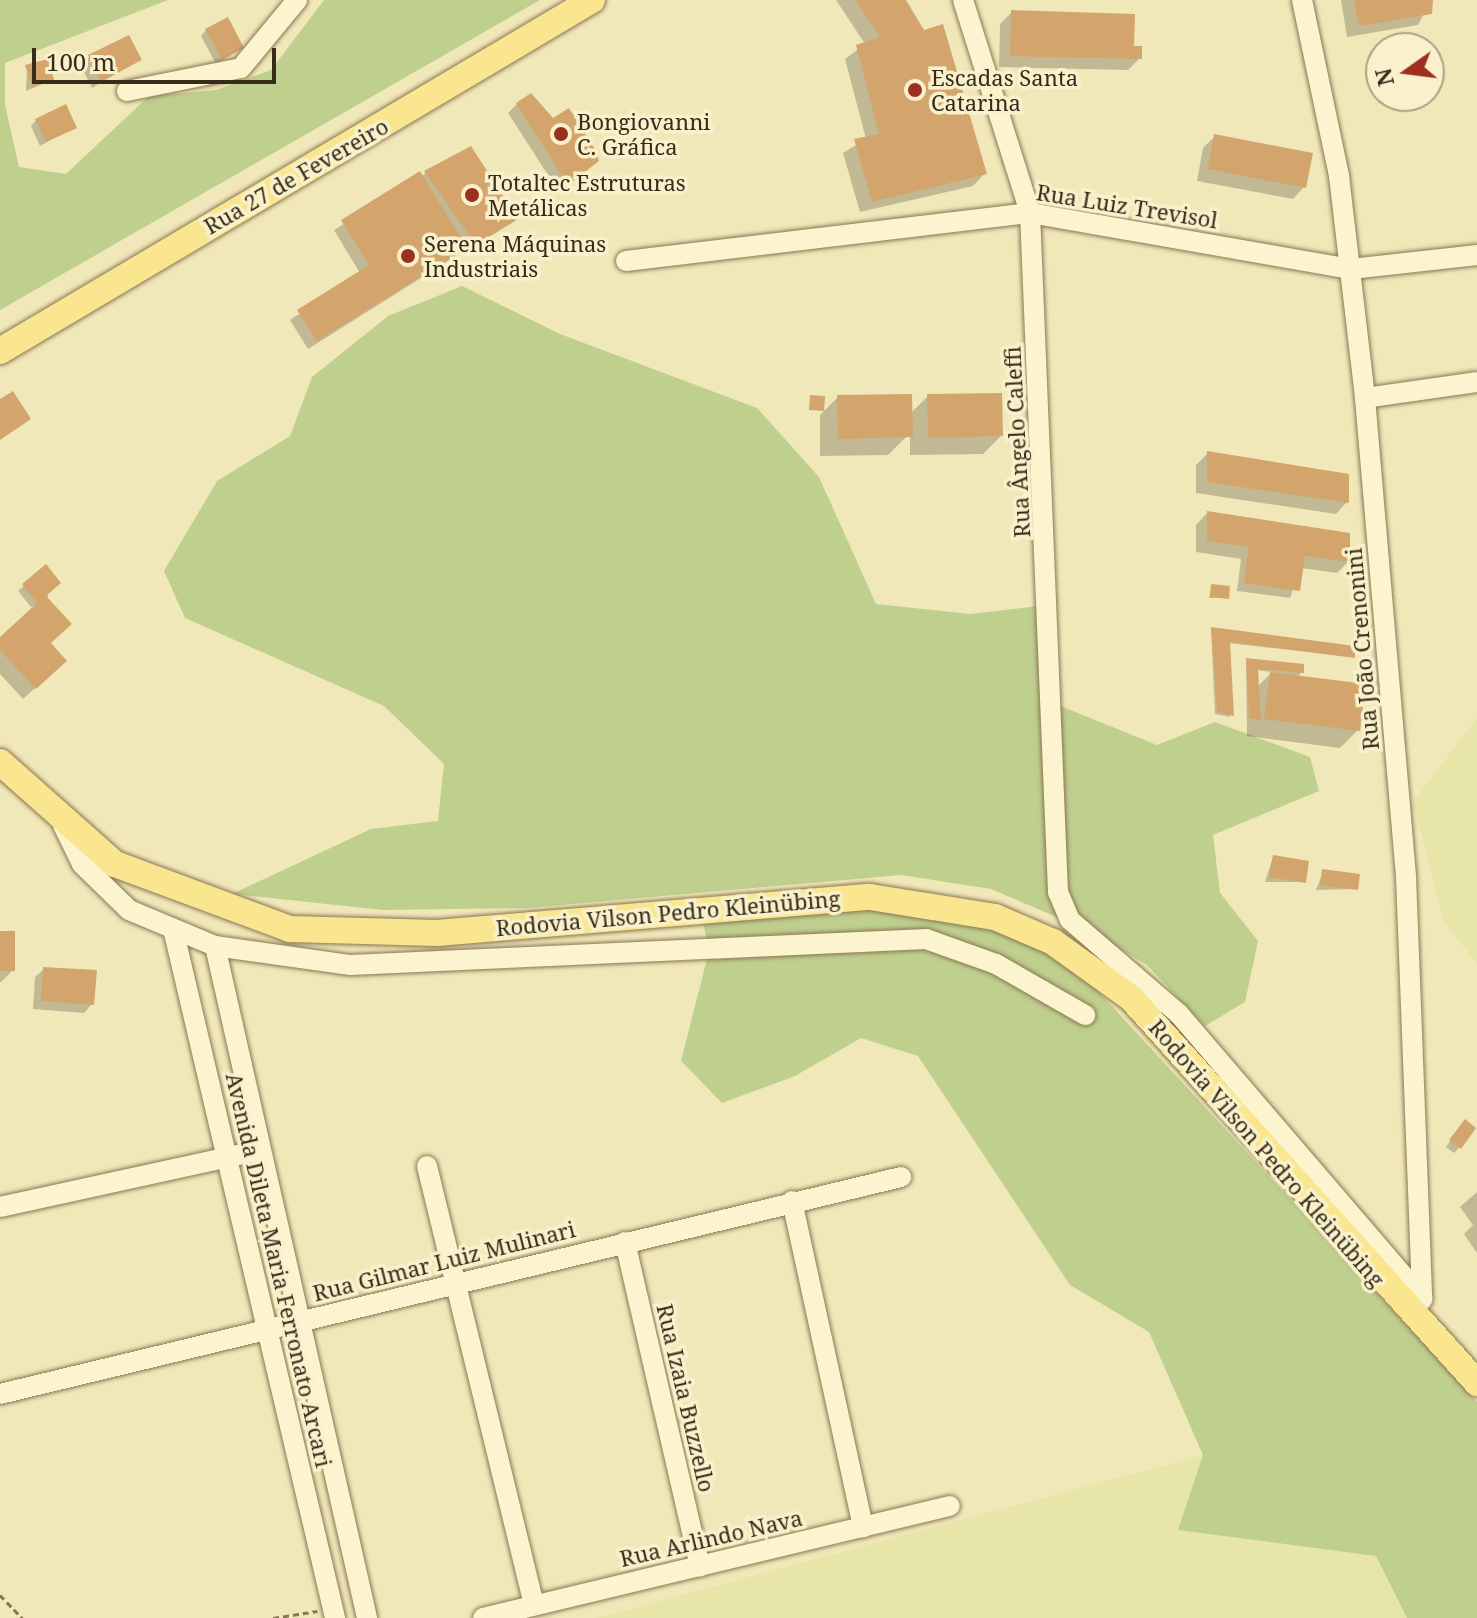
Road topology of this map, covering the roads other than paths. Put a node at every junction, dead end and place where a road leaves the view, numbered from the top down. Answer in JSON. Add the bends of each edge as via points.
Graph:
{"nodes":[{"id":1,"x":297,"y":0,"type":"edge"},
{"id":2,"x":963,"y":0,"type":"edge"},
{"id":3,"x":1302,"y":0,"type":"edge"},
{"id":4,"x":588,"y":1,"type":"edge"},
{"id":5,"x":127,"y":91,"type":"dead end"},
{"id":6,"x":1030,"y":213,"type":"junction"},
{"id":7,"x":1477,"y":255,"type":"edge"},
{"id":8,"x":626,"y":261,"type":"dead end"},
{"id":9,"x":1351,"y":269,"type":"junction"},
{"id":10,"x":0,"y":351,"type":"edge"},
{"id":11,"x":1477,"y":382,"type":"edge"},
{"id":12,"x":1365,"y":398,"type":"junction"},
{"id":13,"x":0,"y":762,"type":"edge"},
{"id":14,"x":63,"y":825,"type":"junction"},
{"id":15,"x":174,"y":933,"type":"junction"},
{"id":16,"x":215,"y":946,"type":"junction"},
{"id":17,"x":1085,"y":1015,"type":"dead end"},
{"id":18,"x":257,"y":1151,"type":"junction"},
{"id":19,"x":227,"y":1158,"type":"junction"},
{"id":20,"x":427,"y":1166,"type":"dead end"},
{"id":21,"x":901,"y":1177,"type":"dead end"},
{"id":22,"x":792,"y":1201,"type":"junction"},
{"id":23,"x":0,"y":1207,"type":"edge"},
{"id":24,"x":625,"y":1242,"type":"junction"},
{"id":25,"x":456,"y":1283,"type":"junction"},
{"id":26,"x":1422,"y":1298,"type":"junction"},
{"id":27,"x":297,"y":1322,"type":"junction"},
{"id":28,"x":1419,"y":1326,"type":"junction"},
{"id":29,"x":267,"y":1329,"type":"junction"},
{"id":30,"x":1477,"y":1383,"type":"edge"},
{"id":31,"x":0,"y":1394,"type":"edge"},
{"id":32,"x":950,"y":1506,"type":"dead end"},
{"id":33,"x":863,"y":1527,"type":"junction"},
{"id":34,"x":700,"y":1566,"type":"junction"},
{"id":35,"x":534,"y":1605,"type":"junction"},
{"id":36,"x":334,"y":1613,"type":"edge"},
{"id":37,"x":367,"y":1618,"type":"edge"},
{"id":38,"x":483,"y":1618,"type":"edge"}],
"edges":[{"from":1,"to":5,"type":"street","via":[[241,68]]},
{"from":2,"to":6,"type":"street","name":"Rua Ângelo Caleffi"},
{"from":3,"to":9,"type":"street","name":"Rua João Crenonini"},
{"from":4,"to":10,"type":"main road","name":"Rua 27 de Fevereiro"},
{"from":6,"to":8,"type":"street","name":"Rua Luiz Trevisol"},
{"from":6,"to":9,"type":"street","name":"Rua Luiz Trevisol"},
{"from":6,"to":26,"type":"street","name":"Rua Ângelo Caleffi","via":[[1058,892],[1078,929],[1179,1014]]},
{"from":7,"to":9,"type":"street","name":"Rua Luiz Trevisol"},
{"from":9,"to":12,"type":"street","name":"Rua João Crenonini"},
{"from":11,"to":12,"type":"street"},
{"from":12,"to":26,"type":"street","name":"Rua João Crenonini","via":[[1406,877]]},
{"from":13,"to":14,"type":"main road","name":"Rodovia Vilson Pedro Kleinübing"},
{"from":14,"to":15,"type":"street","via":[[99,886]]},
{"from":14,"to":28,"type":"main road","name":"Rodovia Vilson Pedro Kleinübing","via":[[115,864],[160,885],[290,929],[437,933],[870,897],[995,917],[1079,957],[1131,998]]},
{"from":15,"to":16,"type":"street"},
{"from":15,"to":19,"type":"street","name":"Avenida Dileta Maria Ferronato Arcari"},
{"from":16,"to":17,"type":"street","via":[[351,965],[926,939],[996,964]]},
{"from":16,"to":18,"type":"street","name":"Avenida Dileta Maria Ferronato Arcari"},
{"from":18,"to":19,"type":"street"},
{"from":18,"to":27,"type":"street","name":"Avenida Dileta Maria Ferronato Arcari"},
{"from":19,"to":23,"type":"street"},
{"from":19,"to":29,"type":"street","name":"Avenida Dileta Maria Ferronato Arcari"},
{"from":20,"to":25,"type":"street"},
{"from":21,"to":22,"type":"street","name":"Rua Gilmar Luiz Mulinari"},
{"from":22,"to":24,"type":"street","name":"Rua Gilmar Luiz Mulinari"},
{"from":22,"to":33,"type":"street"},
{"from":24,"to":25,"type":"street","name":"Rua Gilmar Luiz Mulinari"},
{"from":24,"to":34,"type":"street","name":"Rua Izaia Buzzello"},
{"from":25,"to":27,"type":"street","name":"Rua Gilmar Luiz Mulinari"},
{"from":25,"to":35,"type":"street"},
{"from":26,"to":28,"type":"street","name":"Rua João Crenonini"},
{"from":27,"to":29,"type":"street","name":"Rua Gilmar Luiz Mulinari"},
{"from":27,"to":37,"type":"street","name":"Avenida Dileta Maria Ferronato Arcari"},
{"from":28,"to":30,"type":"main road","name":"Rodovia Vilson Pedro Kleinübing"},
{"from":29,"to":31,"type":"street","name":"Rua Gilmar Luiz Mulinari"},
{"from":29,"to":36,"type":"street","name":"Avenida Dileta Maria Ferronato Arcari"},
{"from":32,"to":33,"type":"street","name":"Rua Arlindo Nava"},
{"from":33,"to":34,"type":"street","name":"Rua Arlindo Nava"},
{"from":34,"to":35,"type":"street","name":"Rua Arlindo Nava"},
{"from":35,"to":38,"type":"street","name":"Rua Arlindo Nava"}]}
